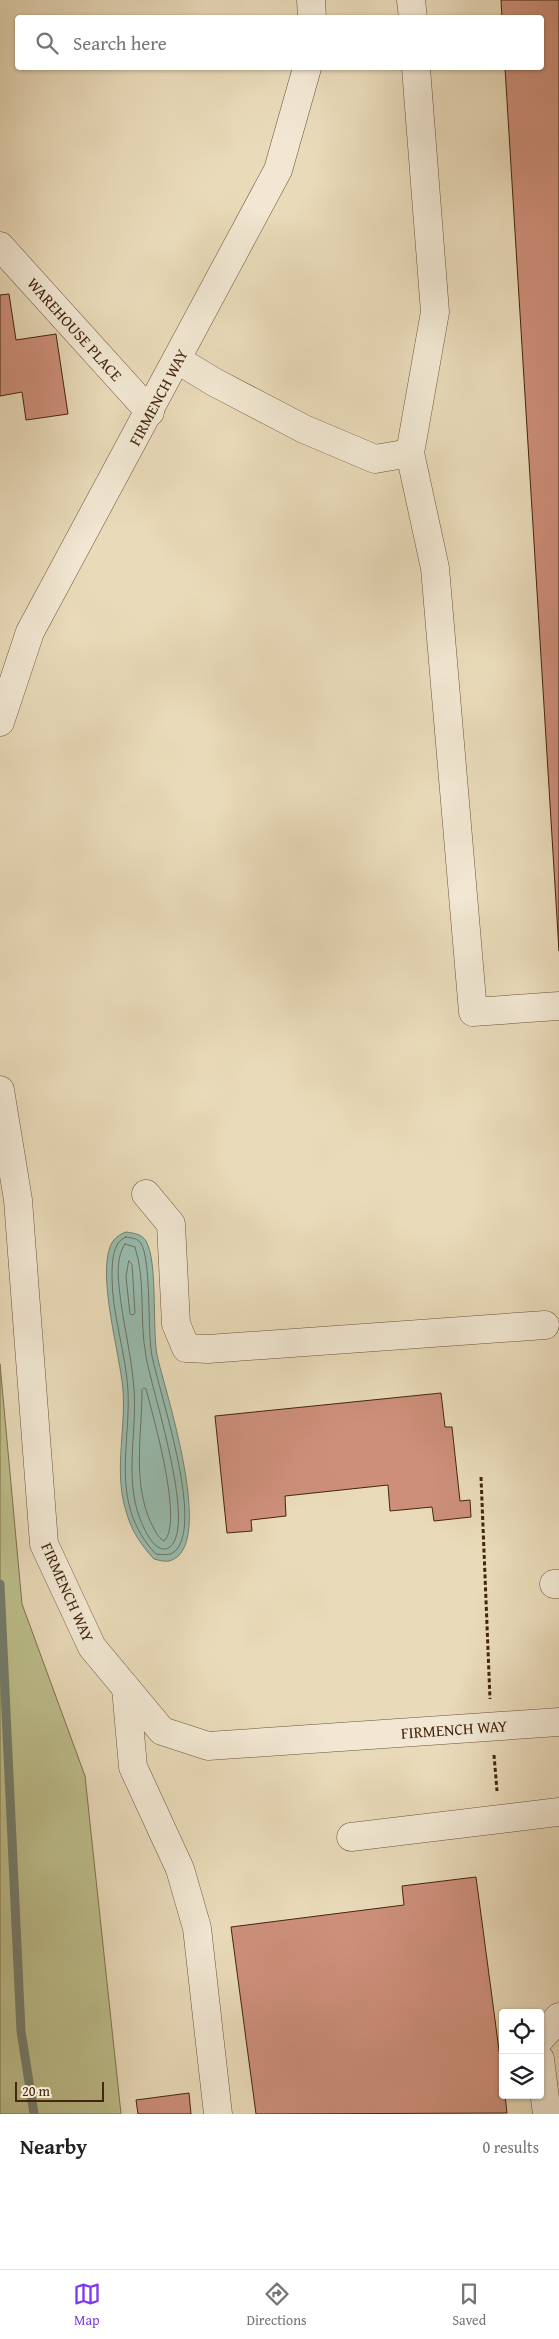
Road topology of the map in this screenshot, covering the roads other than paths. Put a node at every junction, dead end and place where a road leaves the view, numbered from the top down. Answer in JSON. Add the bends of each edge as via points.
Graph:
{"nodes":[{"id":1,"x":311,"y":0,"type":"edge"},
{"id":2,"x":411,"y":0,"type":"edge"},
{"id":3,"x":312,"y":15,"type":"edge"},
{"id":4,"x":413,"y":15,"type":"edge"},
{"id":5,"x":306,"y":70,"type":"edge"},
{"id":6,"x":416,"y":70,"type":"edge"},
{"id":7,"x":0,"y":246,"type":"edge"},
{"id":8,"x":178,"y":360,"type":"junction"},
{"id":9,"x":150,"y":412,"type":"junction"},
{"id":10,"x":410,"y":453,"type":"junction"},
{"id":11,"x":0,"y":722,"type":"edge"},
{"id":12,"x":559,"y":1006,"type":"edge"},
{"id":13,"x":0,"y":1090,"type":"edge"},
{"id":14,"x":146,"y":1194,"type":"dead end"},
{"id":15,"x":545,"y":1326,"type":"dead end"},
{"id":16,"x":126,"y":1688,"type":"junction"},
{"id":17,"x":559,"y":1722,"type":"edge"},
{"id":18,"x":559,"y":1812,"type":"edge"},
{"id":19,"x":351,"y":1838,"type":"dead end"},
{"id":20,"x":559,"y":2017,"type":"edge"},
{"id":21,"x":544,"y":2034,"type":"edge"},
{"id":22,"x":544,"y":2090,"type":"edge"},
{"id":23,"x":218,"y":2114,"type":"edge"},
{"id":24,"x":547,"y":2114,"type":"edge"}],
"edges":[{"from":1,"to":3,"type":"street"},
{"from":2,"to":4,"type":"street"},
{"from":5,"to":8,"type":"street","name":"FIRMENCH WAY","via":[[278,170]]},
{"from":6,"to":10,"type":"street","via":[[435,312]]},
{"from":7,"to":9,"type":"street","name":"WAREHOUSE PLACE"},
{"from":8,"to":9,"type":"street","name":"FIRMENCH WAY"},
{"from":8,"to":10,"type":"street","via":[[304,428],[375,459]]},
{"from":9,"to":11,"type":"street","name":"FIRMENCH WAY","via":[[30,632]]},
{"from":10,"to":12,"type":"street","via":[[435,568],[473,1012]]},
{"from":13,"to":16,"type":"street","name":"FIRMENCH WAY","via":[[18,1200],[44,1544],[92,1647]]},
{"from":14,"to":15,"type":"street","via":[[171,1224],[176,1324],[186,1348]]},
{"from":16,"to":17,"type":"street","name":"FIRMENCH WAY","via":[[162,1731],[208,1746]]},
{"from":16,"to":23,"type":"street","via":[[133,1767],[180,1869],[197,1928]]},
{"from":18,"to":19,"type":"street"},
{"from":20,"to":21,"type":"street"},
{"from":22,"to":24,"type":"street"}]}
